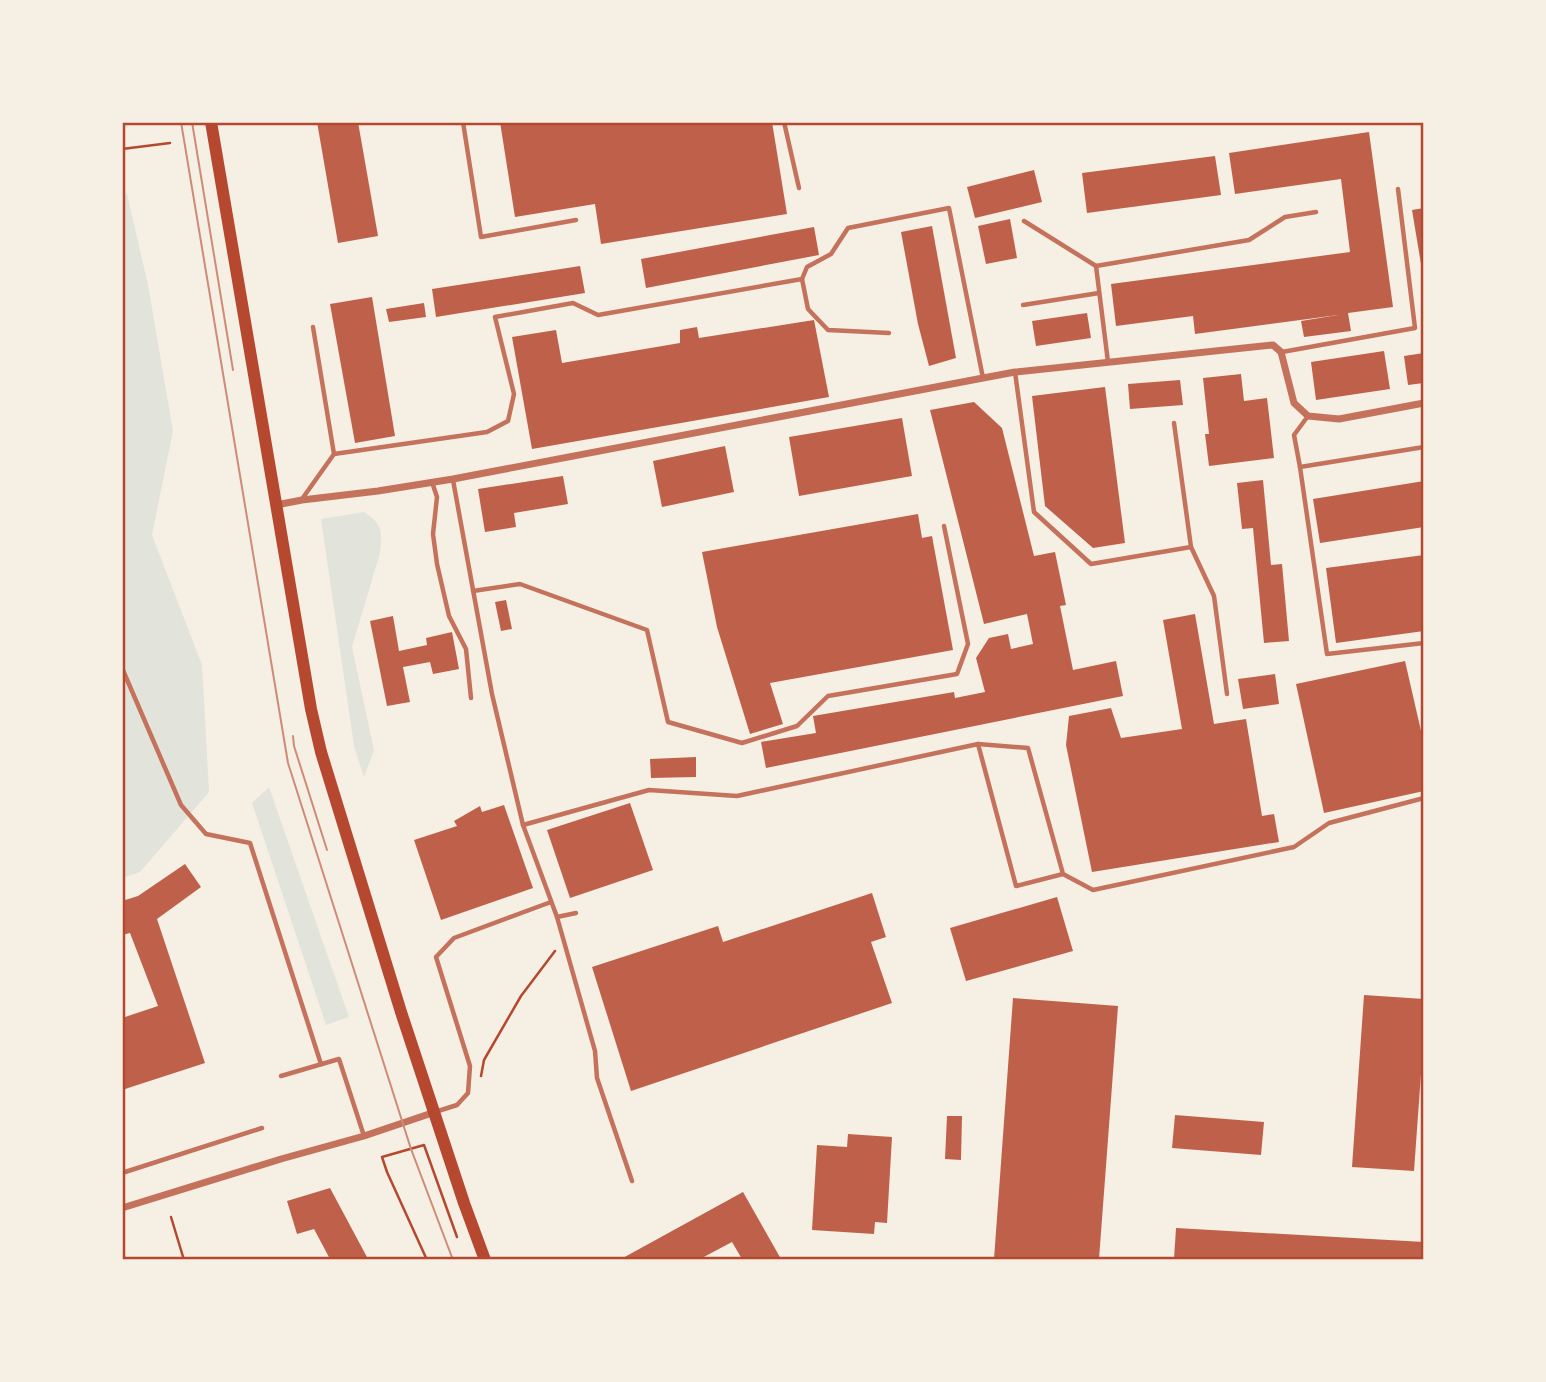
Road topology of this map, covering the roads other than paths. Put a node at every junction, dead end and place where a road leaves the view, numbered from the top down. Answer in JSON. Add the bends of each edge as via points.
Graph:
{"nodes":[{"id":1,"x":211,"y":122,"type":"edge"},
{"id":2,"x":463,"y":122,"type":"edge"},
{"id":3,"x":784,"y":122,"type":"edge"},
{"id":4,"x":799,"y":188,"type":"dead end"},
{"id":5,"x":1398,"y":189,"type":"dead end"},
{"id":6,"x":1316,"y":212,"type":"dead end"},
{"id":7,"x":576,"y":220,"type":"dead end"},
{"id":8,"x":1024,"y":221,"type":"dead end"},
{"id":9,"x":1096,"y":266,"type":"junction"},
{"id":10,"x":802,"y":279,"type":"junction"},
{"id":11,"x":1099,"y":293,"type":"junction"},
{"id":12,"x":1023,"y":305,"type":"dead end"},
{"id":13,"x":313,"y":327,"type":"dead end"},
{"id":14,"x":889,"y":333,"type":"dead end"},
{"id":15,"x":1281,"y":352,"type":"junction"},
{"id":16,"x":1108,"y":362,"type":"junction"},
{"id":17,"x":1015,"y":372,"type":"junction"},
{"id":18,"x":983,"y":377,"type":"junction"},
{"id":19,"x":1423,"y":403,"type":"edge"},
{"id":20,"x":1308,"y":416,"type":"junction"},
{"id":21,"x":1174,"y":423,"type":"dead end"},
{"id":22,"x":1423,"y":447,"type":"edge"},
{"id":23,"x":334,"y":454,"type":"junction"},
{"id":24,"x":1300,"y":467,"type":"junction"},
{"id":25,"x":453,"y":479,"type":"junction"},
{"id":26,"x":432,"y":482,"type":"junction"},
{"id":27,"x":302,"y":500,"type":"junction"},
{"id":28,"x":276,"y":505,"type":"junction"},
{"id":29,"x":944,"y":526,"type":"dead end"},
{"id":30,"x":1191,"y":547,"type":"junction"},
{"id":31,"x":473,"y":591,"type":"junction"},
{"id":32,"x":1423,"y":643,"type":"edge"},
{"id":33,"x":122,"y":668,"type":"edge"},
{"id":34,"x":1227,"y":694,"type":"dead end"},
{"id":35,"x":471,"y":698,"type":"dead end"},
{"id":36,"x":978,"y":744,"type":"junction"},
{"id":37,"x":1423,"y":798,"type":"edge"},
{"id":38,"x":523,"y":825,"type":"junction"},
{"id":39,"x":1063,"y":874,"type":"junction"},
{"id":40,"x":551,"y":902,"type":"junction"},
{"id":41,"x":576,"y":914,"type":"dead end"},
{"id":42,"x":557,"y":917,"type":"junction"},
{"id":43,"x":321,"y":1064,"type":"junction"},
{"id":44,"x":281,"y":1076,"type":"dead end"},
{"id":45,"x":435,"y":1112,"type":"junction"},
{"id":46,"x":262,"y":1128,"type":"dead end"},
{"id":47,"x":364,"y":1136,"type":"junction"},
{"id":48,"x":122,"y":1173,"type":"edge"},
{"id":49,"x":632,"y":1181,"type":"dead end"},
{"id":50,"x":122,"y":1208,"type":"edge"},
{"id":51,"x":122,"y":1253,"type":"edge"},
{"id":52,"x":124,"y":1259,"type":"edge"},
{"id":53,"x":485,"y":1259,"type":"edge"}],
"edges":[{"from":1,"to":28,"type":"main road"},
{"from":2,"to":7,"type":"lane","via":[[481,237]]},
{"from":3,"to":4,"type":"lane"},
{"from":5,"to":15,"type":"lane","via":[[1415,328]]},
{"from":6,"to":9,"type":"lane","via":[[1285,217],[1249,240]]},
{"from":8,"to":9,"type":"lane"},
{"from":9,"to":11,"type":"lane"},
{"from":10,"to":14,"type":"lane","via":[[808,309],[828,330]]},
{"from":10,"to":18,"type":"lane","via":[[807,267],[831,254],[848,228],[949,208]]},
{"from":10,"to":23,"type":"lane","via":[[598,316],[573,303],[495,317],[514,394],[508,421],[487,432]]},
{"from":11,"to":12,"type":"lane"},
{"from":11,"to":16,"type":"lane"},
{"from":13,"to":23,"type":"lane"},
{"from":15,"to":16,"type":"street","via":[[1273,345]]},
{"from":15,"to":20,"type":"street","via":[[1294,403]]},
{"from":16,"to":17,"type":"street"},
{"from":17,"to":18,"type":"street"},
{"from":17,"to":30,"type":"lane","via":[[1034,512],[1091,564]]},
{"from":18,"to":25,"type":"street"},
{"from":19,"to":20,"type":"street","via":[[1339,419]]},
{"from":20,"to":24,"type":"lane","via":[[1294,435]]},
{"from":21,"to":30,"type":"lane"},
{"from":22,"to":24,"type":"lane"},
{"from":23,"to":27,"type":"lane"},
{"from":24,"to":32,"type":"lane","via":[[1327,654]]},
{"from":25,"to":26,"type":"street"},
{"from":25,"to":31,"type":"lane"},
{"from":26,"to":27,"type":"street"},
{"from":26,"to":35,"type":"lane","via":[[437,497],[433,534],[437,564],[449,616],[466,649]]},
{"from":27,"to":28,"type":"street"},
{"from":28,"to":45,"type":"main road","via":[[321,752]]},
{"from":29,"to":31,"type":"lane","via":[[968,644],[957,674],[828,696],[797,726],[742,743],[668,722],[648,630],[520,584]]},
{"from":30,"to":34,"type":"lane","via":[[1214,596]]},
{"from":31,"to":38,"type":"lane"},
{"from":33,"to":43,"type":"lane","via":[[181,805],[206,834],[250,844]]},
{"from":36,"to":38,"type":"lane","via":[[737,796],[649,790]]},
{"from":36,"to":39,"type":"lane","via":[[1028,748]]},
{"from":36,"to":39,"type":"lane","via":[[1016,886]]},
{"from":37,"to":39,"type":"lane","via":[[1329,823],[1294,847],[1093,890]]},
{"from":38,"to":40,"type":"lane"},
{"from":40,"to":42,"type":"lane"},
{"from":40,"to":45,"type":"lane","via":[[454,938],[436,957],[470,1066],[468,1093],[457,1105]]},
{"from":41,"to":42,"type":"lane"},
{"from":42,"to":49,"type":"lane","via":[[595,1051],[597,1078]]},
{"from":43,"to":44,"type":"lane"},
{"from":43,"to":47,"type":"lane","via":[[339,1059]]},
{"from":45,"to":47,"type":"street"},
{"from":45,"to":53,"type":"main road"},
{"from":46,"to":48,"type":"lane"},
{"from":47,"to":50,"type":"street"},
{"from":51,"to":52,"type":"lane"}]}
